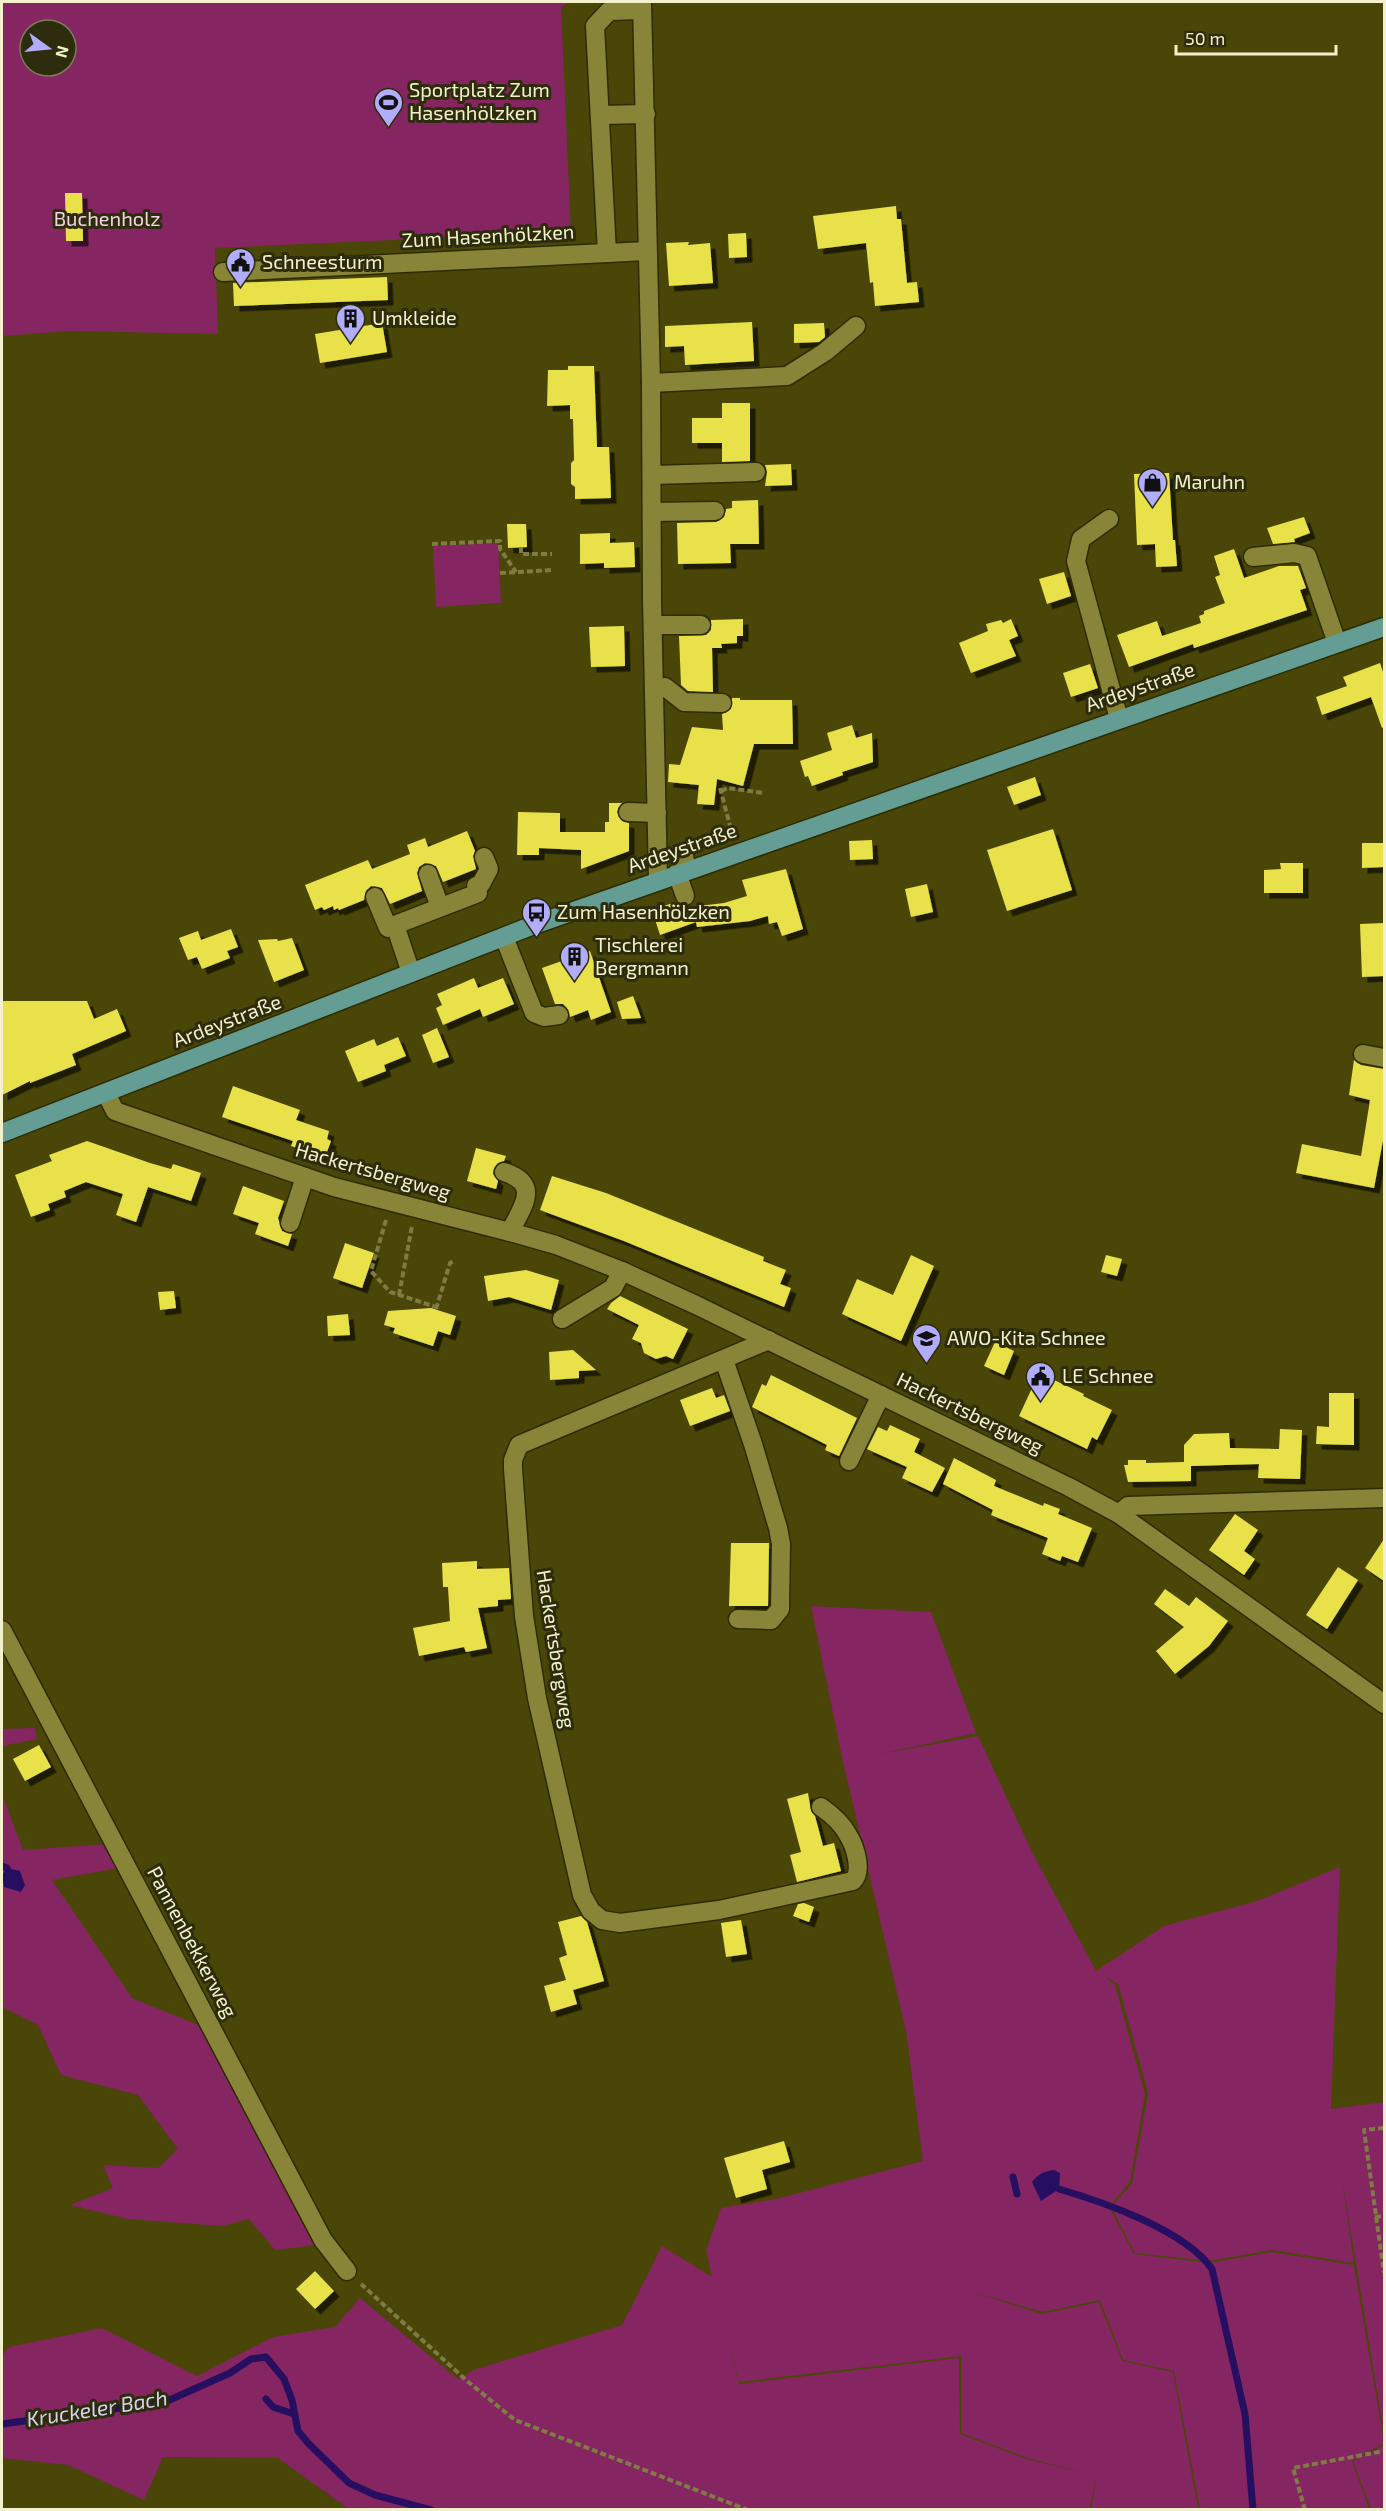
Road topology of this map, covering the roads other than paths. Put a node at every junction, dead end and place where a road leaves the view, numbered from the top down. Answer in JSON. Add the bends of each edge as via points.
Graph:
{"nodes":[{"id":1,"x":642,"y":6,"type":"edge"},
{"id":2,"x":646,"y":114,"type":"junction"},
{"id":3,"x":600,"y":115,"type":"junction"},
{"id":4,"x":647,"y":250,"type":"junction"},
{"id":5,"x":607,"y":252,"type":"junction"},
{"id":6,"x":223,"y":272,"type":"dead end"},
{"id":7,"x":856,"y":326,"type":"dead end"},
{"id":8,"x":651,"y":382,"type":"junction"},
{"id":9,"x":756,"y":472,"type":"dead end"},
{"id":10,"x":652,"y":475,"type":"junction"},
{"id":11,"x":715,"y":511,"type":"dead end"},
{"id":12,"x":652,"y":512,"type":"junction"},
{"id":13,"x":1109,"y":519,"type":"dead end"},
{"id":14,"x":1253,"y":557,"type":"dead end"},
{"id":15,"x":652,"y":625,"type":"junction"},
{"id":16,"x":701,"y":625,"type":"dead end"},
{"id":17,"x":1384,"y":627,"type":"edge"},
{"id":18,"x":1337,"y":643,"type":"junction"},
{"id":19,"x":667,"y":688,"type":"junction"},
{"id":20,"x":722,"y":703,"type":"dead end"},
{"id":21,"x":1119,"y":718,"type":"junction"},
{"id":22,"x":628,"y":812,"type":"dead end"},
{"id":23,"x":657,"y":813,"type":"junction"},
{"id":24,"x":484,"y":857,"type":"dead end"},
{"id":25,"x":682,"y":866,"type":"junction"},
{"id":26,"x":428,"y":874,"type":"dead end"},
{"id":27,"x":658,"y":880,"type":"junction"},
{"id":28,"x":685,"y":896,"type":"dead end"},
{"id":29,"x":375,"y":897,"type":"dead end"},
{"id":30,"x":440,"y":907,"type":"junction"},
{"id":31,"x":395,"y":925,"type":"junction"},
{"id":32,"x":504,"y":937,"type":"junction"},
{"id":33,"x":411,"y":973,"type":"junction"},
{"id":34,"x":559,"y":1015,"type":"dead end"},
{"id":35,"x":1363,"y":1054,"type":"dead end"},
{"id":36,"x":1384,"y":1058,"type":"edge"},
{"id":37,"x":106,"y":1093,"type":"junction"},
{"id":38,"x":2,"y":1133,"type":"edge"},
{"id":39,"x":504,"y":1172,"type":"dead end"},
{"id":40,"x":305,"y":1177,"type":"junction"},
{"id":41,"x":537,"y":1179,"type":"dead end"},
{"id":42,"x":527,"y":1196,"type":"junction"},
{"id":43,"x":290,"y":1223,"type":"dead end"},
{"id":44,"x":510,"y":1232,"type":"junction"},
{"id":45,"x":622,"y":1271,"type":"junction"},
{"id":46,"x":562,"y":1319,"type":"dead end"},
{"id":47,"x":769,"y":1340,"type":"junction"},
{"id":48,"x":724,"y":1360,"type":"junction"},
{"id":49,"x":881,"y":1395,"type":"junction"},
{"id":50,"x":849,"y":1461,"type":"dead end"},
{"id":51,"x":1384,"y":1498,"type":"edge"},
{"id":52,"x":1119,"y":1514,"type":"junction"},
{"id":53,"x":738,"y":1619,"type":"dead end"},
{"id":54,"x":2,"y":1630,"type":"edge"},
{"id":55,"x":1384,"y":1704,"type":"edge"},
{"id":56,"x":820,"y":1807,"type":"dead end"},
{"id":57,"x":347,"y":2271,"type":"road end"}],
"edges":[{"from":1,"to":2,"type":"street"},
{"from":1,"to":3,"type":"street","via":[[609,10],[595,26]]},
{"from":2,"to":3,"type":"street"},
{"from":2,"to":4,"type":"street"},
{"from":3,"to":5,"type":"street"},
{"from":4,"to":5,"type":"street","name":"Zum Hasenhölzken"},
{"from":4,"to":8,"type":"street","via":[[656,358]]},
{"from":5,"to":6,"type":"street","name":"Zum Hasenhölzken"},
{"from":7,"to":8,"type":"street","via":[[787,376]]},
{"from":8,"to":10,"type":"street","via":[[648,409]]},
{"from":9,"to":10,"type":"street"},
{"from":10,"to":12,"type":"street"},
{"from":11,"to":12,"type":"street"},
{"from":12,"to":15,"type":"street","via":[[644,580]]},
{"from":13,"to":21,"type":"street","via":[[1081,539],[1076,561]]},
{"from":14,"to":18,"type":"street","via":[[1294,553],[1307,556]]},
{"from":15,"to":16,"type":"street"},
{"from":15,"to":19,"type":"street"},
{"from":17,"to":18,"type":"main road","name":"Ardeystraße"},
{"from":18,"to":21,"type":"main road","name":"Ardeystraße"},
{"from":19,"to":20,"type":"street","via":[[684,702]]},
{"from":19,"to":23,"type":"street"},
{"from":21,"to":25,"type":"main road","name":"Ardeystraße","via":[[737,852]]},
{"from":22,"to":23,"type":"street"},
{"from":23,"to":27,"type":"street"},
{"from":24,"to":30,"type":"street","via":[[489,869],[476,886],[478,893]]},
{"from":25,"to":27,"type":"main road","name":"Ardeystraße"},
{"from":25,"to":28,"type":"street"},
{"from":26,"to":30,"type":"street"},
{"from":27,"to":32,"type":"main road","name":"Ardeystraße"},
{"from":29,"to":31,"type":"street","via":[[388,927]]},
{"from":30,"to":31,"type":"street"},
{"from":31,"to":33,"type":"street"},
{"from":32,"to":33,"type":"main road","name":"Ardeystraße"},
{"from":32,"to":34,"type":"street","via":[[534,1012],[544,1017]]},
{"from":33,"to":37,"type":"main road","name":"Ardeystraße"},
{"from":35,"to":36,"type":"street"},
{"from":37,"to":38,"type":"main road","name":"Ardeystraße"},
{"from":37,"to":40,"type":"street","name":"Hackertsbergweg","via":[[115,1111]]},
{"from":39,"to":42,"type":"street","via":[[525,1184]]},
{"from":40,"to":43,"type":"street"},
{"from":40,"to":44,"type":"street","name":"Hackertsbergweg","via":[[415,1208],[465,1228]]},
{"from":41,"to":42,"type":"street"},
{"from":42,"to":44,"type":"street"},
{"from":44,"to":45,"type":"street","name":"Hackertsbergweg"},
{"from":45,"to":46,"type":"street","via":[[613,1288]]},
{"from":45,"to":47,"type":"street","name":"Hackertsbergweg"},
{"from":47,"to":48,"type":"street","name":"Hackertsbergweg"},
{"from":47,"to":49,"type":"street","name":"Hackertsbergweg"},
{"from":48,"to":53,"type":"street","via":[[781,1544],[780,1609],[771,1620]]},
{"from":48,"to":56,"type":"street","name":"Hackertsbergweg","via":[[519,1445],[513,1469],[524,1616],[537,1698],[582,1895],[602,1920],[620,1923],[719,1910],[853,1881],[859,1870],[849,1835],[834,1816]]},
{"from":49,"to":50,"type":"street"},
{"from":49,"to":52,"type":"street","name":"Hackertsbergweg"},
{"from":51,"to":52,"type":"street","via":[[1128,1506]]},
{"from":52,"to":55,"type":"street","name":"Hackertsbergweg"},
{"from":54,"to":57,"type":"street","name":"Pannenbekkerweg","via":[[323,2240]]}]}
